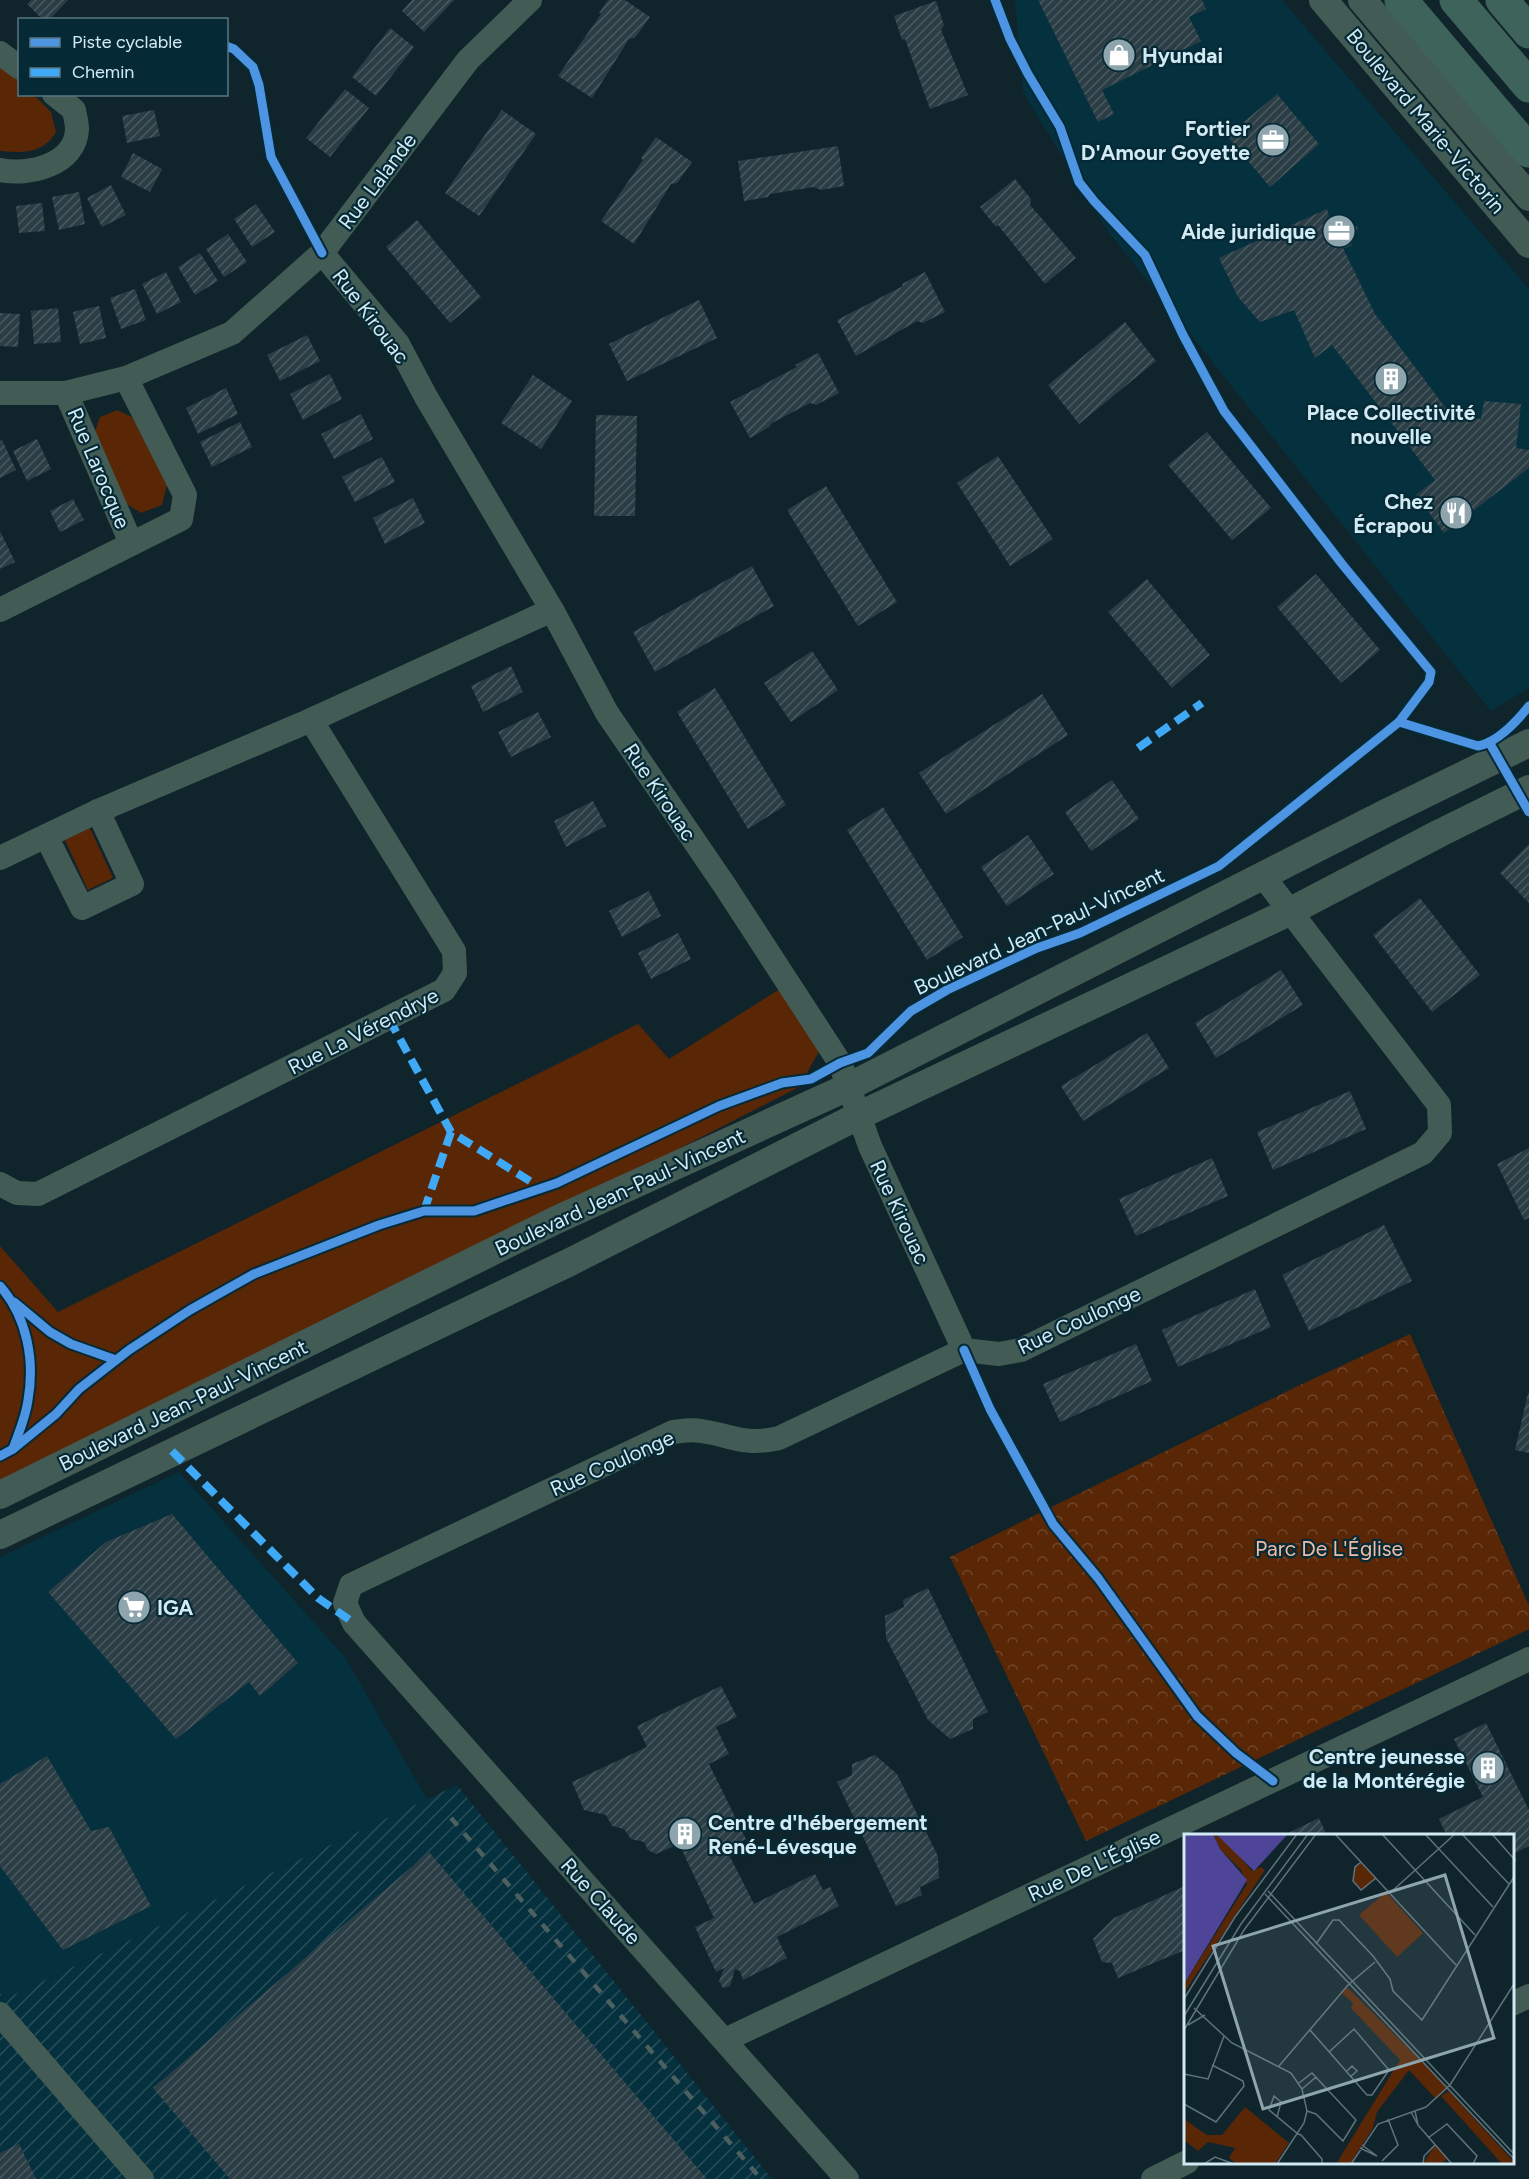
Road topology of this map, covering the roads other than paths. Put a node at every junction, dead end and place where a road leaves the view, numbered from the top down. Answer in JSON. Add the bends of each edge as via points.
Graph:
{"nodes":[{"id":1,"x":530,"y":0,"type":"edge"},
{"id":2,"x":1323,"y":0,"type":"edge"},
{"id":3,"x":1362,"y":0,"type":"edge"},
{"id":4,"x":1401,"y":0,"type":"edge"},
{"id":5,"x":1427,"y":0,"type":"edge"},
{"id":6,"x":1456,"y":0,"type":"edge"},
{"id":7,"x":1502,"y":0,"type":"edge"},
{"id":8,"x":1529,"y":32,"type":"edge"},
{"id":9,"x":0,"y":53,"type":"edge"},
{"id":10,"x":18,"y":66,"type":"edge"},
{"id":11,"x":1529,"y":86,"type":"edge"},
{"id":12,"x":56,"y":96,"type":"edge"},
{"id":13,"x":1529,"y":121,"type":"edge"},
{"id":14,"x":1529,"y":151,"type":"edge"},
{"id":15,"x":0,"y":170,"type":"edge"},
{"id":16,"x":1529,"y":197,"type":"edge"},
{"id":17,"x":1529,"y":244,"type":"edge"},
{"id":18,"x":322,"y":253,"type":"junction"},
{"id":19,"x":126,"y":378,"type":"junction"},
{"id":20,"x":0,"y":393,"type":"edge"},
{"id":21,"x":66,"y":393,"type":"junction"},
{"id":22,"x":131,"y":543,"type":"junction"},
{"id":23,"x":0,"y":610,"type":"edge"},
{"id":24,"x":552,"y":610,"type":"junction"},
{"id":25,"x":311,"y":720,"type":"junction"},
{"id":26,"x":1529,"y":743,"type":"edge"},
{"id":27,"x":1529,"y":789,"type":"edge"},
{"id":28,"x":98,"y":811,"type":"junction"},
{"id":29,"x":46,"y":836,"type":"junction"},
{"id":30,"x":0,"y":858,"type":"edge"},
{"id":31,"x":1263,"y":876,"type":"junction"},
{"id":32,"x":1289,"y":912,"type":"junction"},
{"id":33,"x":848,"y":1087,"type":"junction"},
{"id":34,"x":858,"y":1116,"type":"junction"},
{"id":35,"x":0,"y":1184,"type":"edge"},
{"id":36,"x":964,"y":1350,"type":"junction"},
{"id":37,"x":150,"y":1421,"type":"junction"},
{"id":38,"x":172,"y":1451,"type":"junction"},
{"id":39,"x":0,"y":1495,"type":"edge"},
{"id":40,"x":0,"y":1535,"type":"edge"},
{"id":41,"x":354,"y":1623,"type":"joint"},
{"id":42,"x":1528,"y":1664,"type":"edge"},
{"id":43,"x":1529,"y":1996,"type":"edge"},
{"id":44,"x":1514,"y":2003,"type":"edge"},
{"id":45,"x":0,"y":2014,"type":"edge"},
{"id":46,"x":725,"y":2040,"type":"junction"},
{"id":47,"x":1185,"y":2164,"type":"edge"},
{"id":48,"x":142,"y":2179,"type":"edge"},
{"id":49,"x":847,"y":2179,"type":"edge"},
{"id":50,"x":1153,"y":2179,"type":"edge"}],
"edges":[{"from":1,"to":18,"type":"street","name":"Rue Lalande","via":[[468,60]]},
{"from":2,"to":17,"type":"street","name":"Boulevard Marie-Victorin"},
{"from":3,"to":16,"type":"street","name":"Boulevard Marie-Victorin"},
{"from":4,"to":14,"type":"highway"},
{"from":5,"to":13,"type":"highway"},
{"from":6,"to":11,"type":"highway"},
{"from":7,"to":8,"type":"highway"},
{"from":9,"to":10,"type":"street"},
{"from":12,"to":15,"type":"street","via":[[74,110],[77,130],[70,150],[46,168],[13,173]]},
{"from":18,"to":19,"type":"street","name":"Rue Lalande","via":[[231,333]]},
{"from":18,"to":24,"type":"street","name":"Rue Kirouac","via":[[398,344]]},
{"from":19,"to":21,"type":"street","name":"Rue Lalande"},
{"from":19,"to":22,"type":"street","name":"Rue Larocque","via":[[185,495],[181,519]]},
{"from":20,"to":21,"type":"street","name":"Rue Lalande"},
{"from":21,"to":22,"type":"street","name":"Rue Larocque"},
{"from":22,"to":23,"type":"street","name":"Rue Larocque"},
{"from":24,"to":25,"type":"street"},
{"from":24,"to":33,"type":"street","name":"Rue Kirouac","via":[[607,713],[840,1063]]},
{"from":25,"to":28,"type":"street"},
{"from":25,"to":35,"type":"street","name":"Rue La Vérendrye","via":[[454,951],[455,973],[444,990],[38,1194],[17,1193]]},
{"from":26,"to":31,"type":"street","name":"Boulevard Jean-Paul-Vincent"},
{"from":27,"to":32,"type":"street","name":"Boulevard Jean-Paul-Vincent"},
{"from":28,"to":29,"type":"street"},
{"from":28,"to":29,"type":"street","via":[[132,884],[82,908]]},
{"from":29,"to":30,"type":"street"},
{"from":31,"to":32,"type":"street","name":"Rue Coulonge"},
{"from":31,"to":33,"type":"street","name":"Boulevard Jean-Paul-Vincent"},
{"from":32,"to":34,"type":"street","name":"Boulevard Jean-Paul-Vincent"},
{"from":32,"to":36,"type":"street","name":"Rue Coulonge","via":[[1439,1105],[1440,1133],[1423,1153],[1022,1350],[999,1354]]},
{"from":33,"to":34,"type":"street","name":"Rue Kirouac"},
{"from":33,"to":37,"type":"street","name":"Boulevard Jean-Paul-Vincent","via":[[556,1220]]},
{"from":34,"to":36,"type":"street","name":"Rue Kirouac"},
{"from":34,"to":38,"type":"street","name":"Boulevard Jean-Paul-Vincent","via":[[570,1262]]},
{"from":36,"to":41,"type":"street","name":"Rue Coulonge","via":[[779,1438],[759,1443],[699,1430],[673,1432],[351,1585],[345,1603]]},
{"from":37,"to":38,"type":"street"},
{"from":37,"to":39,"type":"street","name":"Boulevard Jean-Paul-Vincent"},
{"from":38,"to":40,"type":"street","name":"Boulevard Jean-Paul-Vincent"},
{"from":41,"to":46,"type":"street","name":"Rue Claude"},
{"from":42,"to":46,"type":"street","name":"Rue De L'Église"},
{"from":43,"to":44,"type":"street"},
{"from":45,"to":48,"type":"street"},
{"from":46,"to":49,"type":"street","name":"Rue Claude"},
{"from":47,"to":50,"type":"street"}]}
